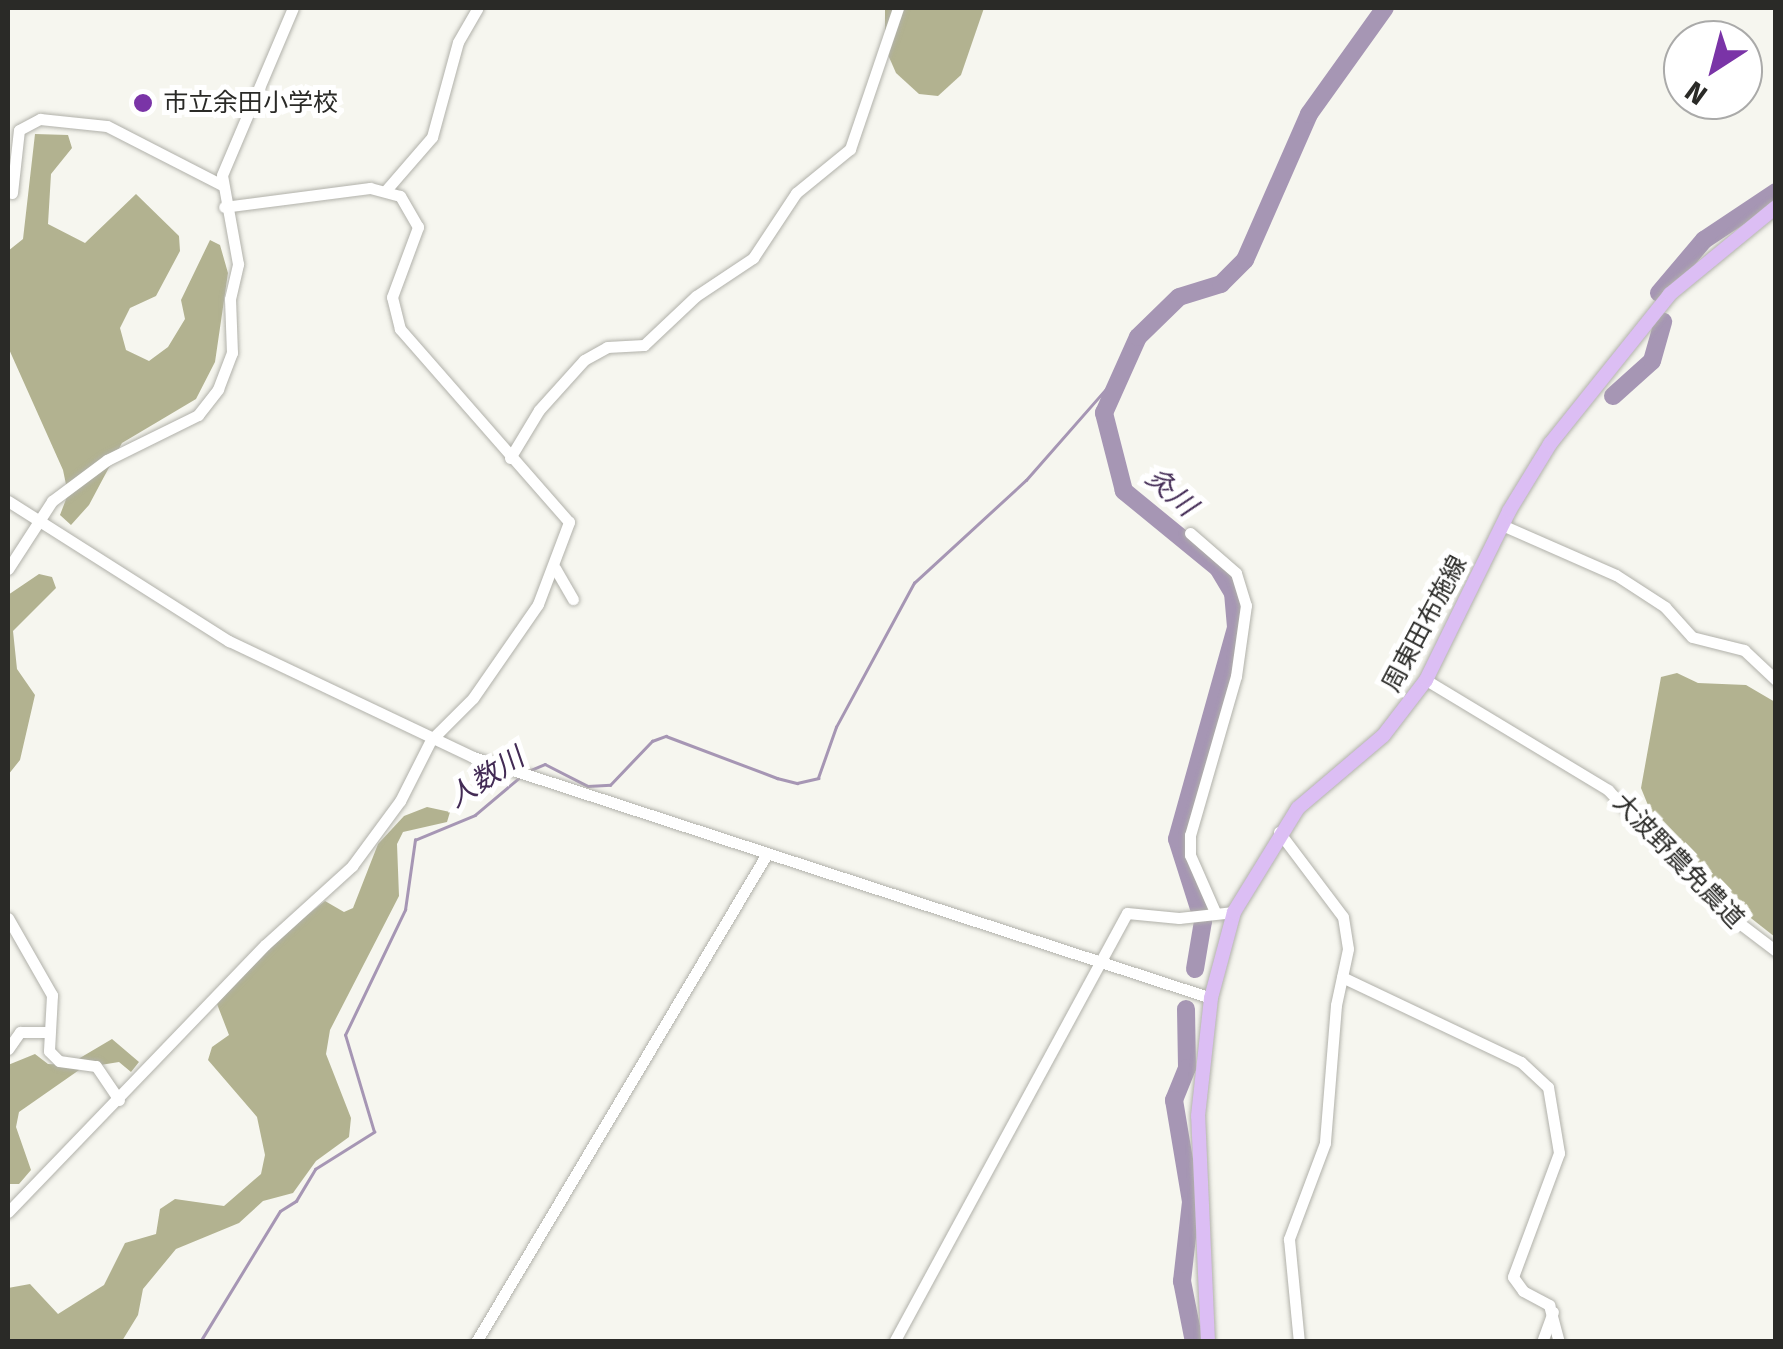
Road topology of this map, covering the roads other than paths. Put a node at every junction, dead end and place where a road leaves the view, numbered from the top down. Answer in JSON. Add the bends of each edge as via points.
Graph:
{"nodes":[{"id":1,"x":294,"y":8,"type":"edge"},
{"id":2,"x":478,"y":8,"type":"edge"},
{"id":3,"x":898,"y":8,"type":"edge"},
{"id":4,"x":222,"y":185,"type":"junction"},
{"id":5,"x":387,"y":189,"type":"junction"},
{"id":6,"x":12,"y":193,"type":"dead end"},
{"id":7,"x":224,"y":207,"type":"junction"},
{"id":8,"x":1776,"y":208,"type":"edge"},
{"id":9,"x":510,"y":458,"type":"junction"},
{"id":10,"x":8,"y":501,"type":"edge"},
{"id":11,"x":37,"y":521,"type":"junction"},
{"id":12,"x":1502,"y":525,"type":"junction"},
{"id":13,"x":1190,"y":532,"type":"dead end"},
{"id":14,"x":556,"y":568,"type":"junction"},
{"id":15,"x":8,"y":569,"type":"edge"},
{"id":16,"x":573,"y":599,"type":"dead end"},
{"id":17,"x":1426,"y":680,"type":"junction"},
{"id":18,"x":1776,"y":680,"type":"edge"},
{"id":19,"x":431,"y":740,"type":"junction"},
{"id":20,"x":1279,"y":832,"type":"junction"},
{"id":21,"x":765,"y":856,"type":"junction"},
{"id":22,"x":1234,"y":912,"type":"junction"},
{"id":23,"x":1212,"y":913,"type":"junction"},
{"id":24,"x":8,"y":918,"type":"edge"},
{"id":25,"x":1776,"y":951,"type":"edge"},
{"id":26,"x":1103,"y":964,"type":"junction"},
{"id":27,"x":1342,"y":977,"type":"junction"},
{"id":28,"x":1212,"y":998,"type":"junction"},
{"id":29,"x":46,"y":1032,"type":"junction"},
{"id":30,"x":8,"y":1049,"type":"edge"},
{"id":31,"x":120,"y":1100,"type":"junction"},
{"id":32,"x":8,"y":1212,"type":"edge"},
{"id":33,"x":1553,"y":1312,"type":"junction"},
{"id":34,"x":476,"y":1342,"type":"edge"},
{"id":35,"x":894,"y":1342,"type":"edge"},
{"id":36,"x":1208,"y":1342,"type":"edge"},
{"id":37,"x":1298,"y":1342,"type":"edge"},
{"id":38,"x":1542,"y":1342,"type":"edge"},
{"id":39,"x":1559,"y":1342,"type":"edge"}],
"edges":[{"from":1,"to":4,"type":"street"},
{"from":2,"to":5,"type":"street","via":[[458,42],[432,137]]},
{"from":3,"to":9,"type":"street","via":[[850,149],[796,193],[754,258],[696,296],[644,345],[607,347],[584,360],[539,410]]},
{"from":4,"to":6,"type":"street","via":[[106,126],[40,118],[19,130]]},
{"from":4,"to":7,"type":"street"},
{"from":5,"to":7,"type":"street"},
{"from":5,"to":9,"type":"street","via":[[408,204],[418,227],[392,297],[400,329]]},
{"from":7,"to":11,"type":"street","via":[[238,264],[230,299],[232,354],[210,404],[107,460],[52,501]]},
{"from":8,"to":12,"type":"main road","name":"周東田布施線","via":[[1670,294],[1550,444]]},
{"from":9,"to":14,"type":"street","via":[[569,522]]},
{"from":10,"to":11,"type":"street"},
{"from":11,"to":15,"type":"street"},
{"from":11,"to":19,"type":"street","via":[[229,641]]},
{"from":12,"to":17,"type":"main road","name":"周東田布施線"},
{"from":12,"to":18,"type":"street","via":[[1616,575],[1665,607],[1692,637],[1744,650]]},
{"from":13,"to":23,"type":"street","via":[[1236,573],[1246,605],[1236,676],[1190,835],[1190,854]]},
{"from":14,"to":16,"type":"street"},
{"from":14,"to":19,"type":"street","via":[[473,698]]},
{"from":17,"to":20,"type":"main road","name":"周東田布施線","via":[[1383,736],[1317,789]]},
{"from":17,"to":25,"type":"street","name":"大波野農免農道","via":[[1608,790],[1736,922]]},
{"from":19,"to":21,"type":"street"},
{"from":19,"to":31,"type":"street","via":[[400,801],[352,866],[266,945]]},
{"from":20,"to":22,"type":"main road","name":"周東田布施線"},
{"from":20,"to":27,"type":"street","via":[[1342,917],[1348,949]]},
{"from":21,"to":26,"type":"street"},
{"from":21,"to":34,"type":"street"},
{"from":22,"to":23,"type":"street"},
{"from":22,"to":28,"type":"main road","name":"周東田布施線"},
{"from":23,"to":26,"type":"street","via":[[1126,913]]},
{"from":24,"to":29,"type":"street","via":[[46,977],[53,1011]]},
{"from":26,"to":28,"type":"street"},
{"from":26,"to":35,"type":"street"},
{"from":27,"to":33,"type":"street","via":[[1542,1078],[1554,1102],[1559,1152],[1513,1277]]},
{"from":27,"to":37,"type":"street","via":[[1325,1144],[1289,1239]]},
{"from":28,"to":36,"type":"main road","name":"周東田布施線","via":[[1198,1116]]},
{"from":29,"to":30,"type":"street","via":[[20,1032]]},
{"from":29,"to":31,"type":"street","via":[[53,1057],[96,1066]]},
{"from":31,"to":32,"type":"street"},
{"from":33,"to":38,"type":"street"},
{"from":33,"to":39,"type":"street"}]}
